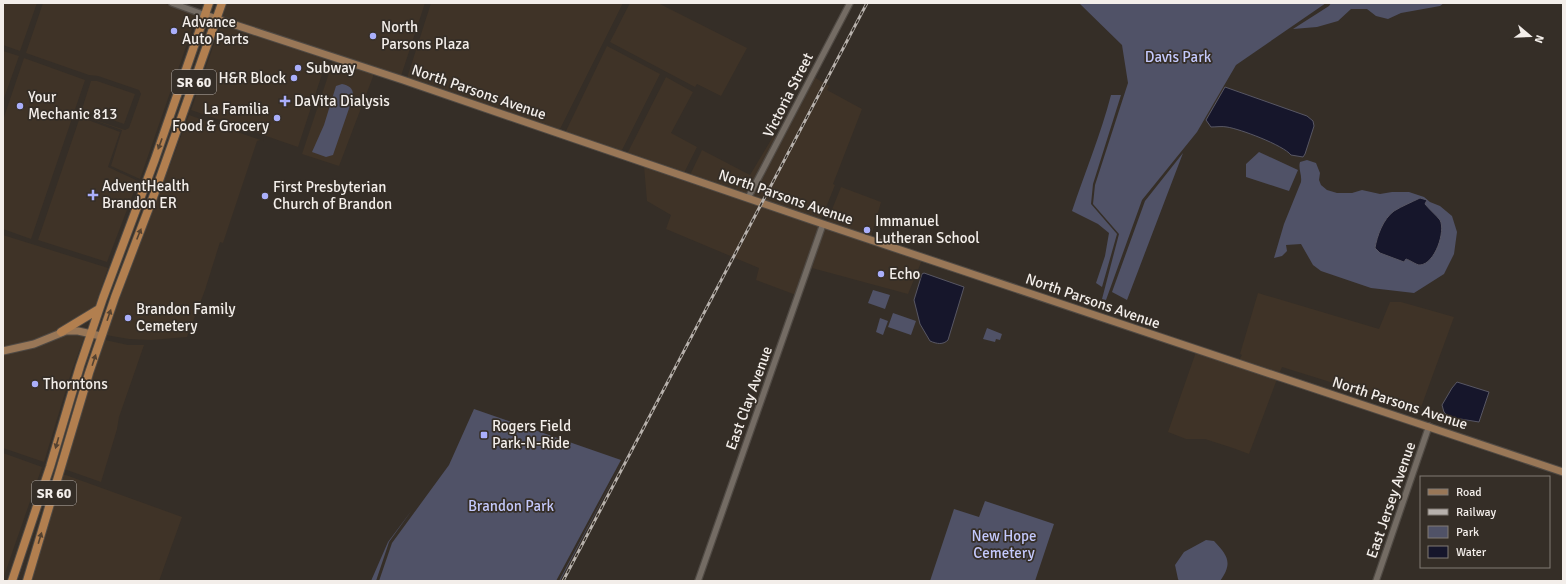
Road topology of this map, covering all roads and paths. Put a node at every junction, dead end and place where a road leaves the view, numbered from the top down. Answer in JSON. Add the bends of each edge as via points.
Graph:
{"nodes":[{"id":1,"x":172,"y":3,"type":"edge"},
{"id":2,"x":209,"y":3,"type":"edge"},
{"id":3,"x":222,"y":3,"type":"edge"},
{"id":4,"x":850,"y":3,"type":"edge"},
{"id":5,"x":205,"y":15,"type":"junction"},
{"id":6,"x":216,"y":19,"type":"junction"},
{"id":7,"x":748,"y":198,"type":"junction"},
{"id":8,"x":824,"y":224,"type":"junction"},
{"id":9,"x":99,"y":309,"type":"junction"},
{"id":10,"x":61,"y":332,"type":"junction"},
{"id":11,"x":91,"y":333,"type":"junction"},
{"id":12,"x":102,"y":336,"type":"junction"},
{"id":13,"x":3,"y":351,"type":"edge"},
{"id":14,"x":1429,"y":426,"type":"junction"},
{"id":15,"x":1563,"y":472,"type":"edge"},
{"id":16,"x":12,"y":581,"type":"edge"},
{"id":17,"x":27,"y":581,"type":"edge"},
{"id":18,"x":698,"y":581,"type":"edge"},
{"id":19,"x":1376,"y":581,"type":"edge"}],
"edges":[{"from":1,"to":5,"type":"street"},
{"from":2,"to":5,"type":"highway","number":"SR 60"},
{"from":3,"to":6,"type":"highway","number":"SR 60"},
{"from":4,"to":7,"type":"street","name":"Victoria Street"},
{"from":5,"to":6,"type":"main road","name":"North Parsons Avenue"},
{"from":5,"to":9,"type":"highway","number":"SR 60","one_way":true},
{"from":6,"to":7,"type":"main road","name":"North Parsons Avenue"},
{"from":12,"to":6,"type":"highway","number":"SR 60","one_way":true},
{"from":7,"to":8,"type":"main road","name":"North Parsons Avenue"},
{"from":8,"to":14,"type":"main road","name":"North Parsons Avenue"},
{"from":8,"to":18,"type":"street","name":"East Clay Avenue"},
{"from":9,"to":10,"type":"highway"},
{"from":9,"to":11,"type":"highway","number":"SR 60"},
{"from":10,"to":11,"type":"main road","via":[[75,330]]},
{"from":10,"to":13,"type":"main road","via":[[34,344]]},
{"from":11,"to":12,"type":"main road"},
{"from":11,"to":16,"type":"highway","number":"SR 60","one_way":true},
{"from":17,"to":12,"type":"highway","number":"SR 60","one_way":true},
{"from":14,"to":15,"type":"main road","name":"North Parsons Avenue"},
{"from":14,"to":19,"type":"street","name":"East Jersey Avenue"}]}
